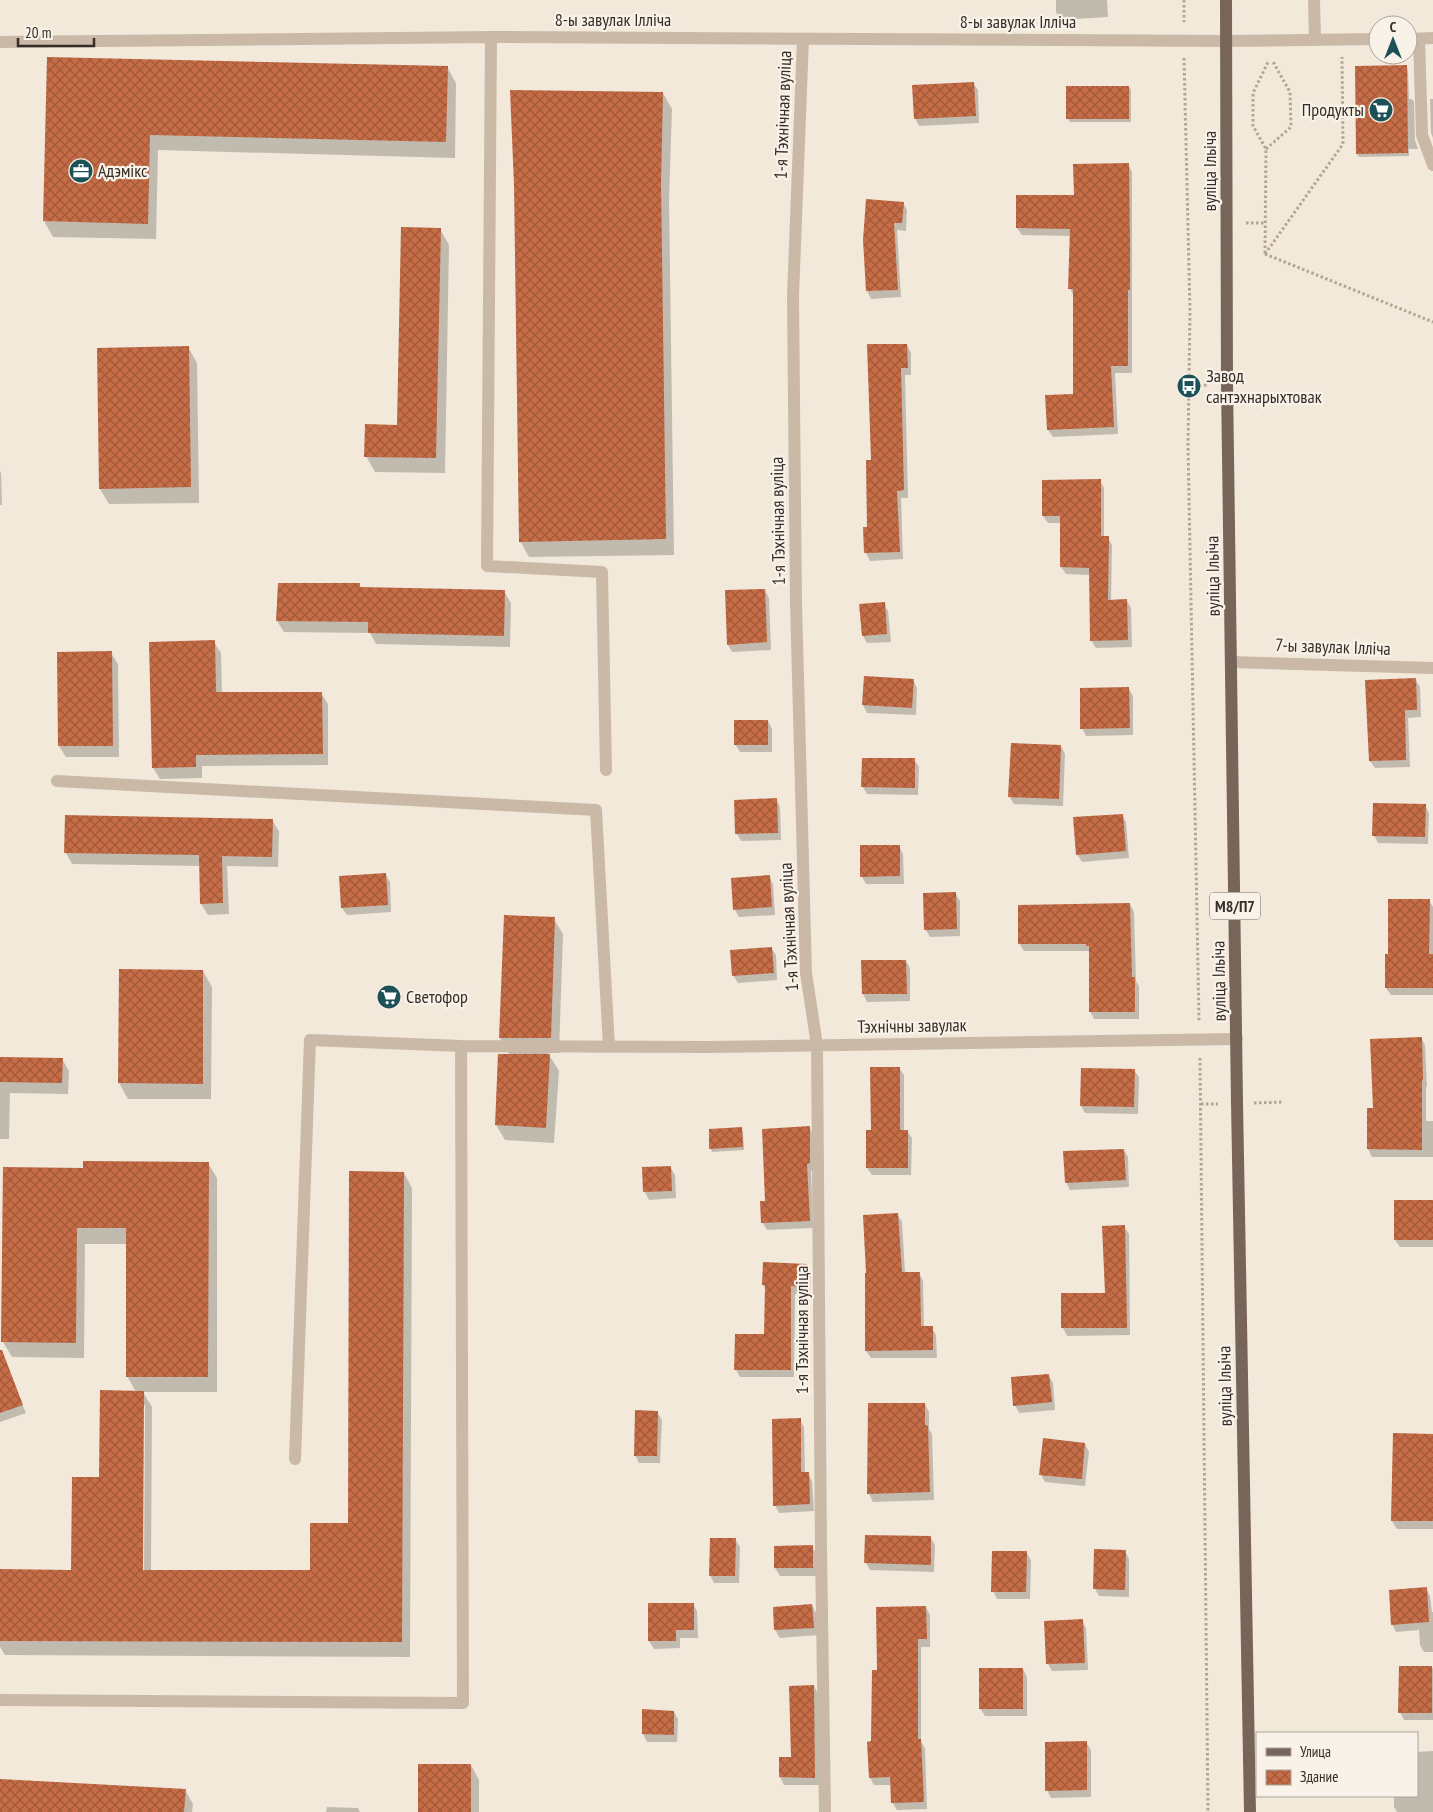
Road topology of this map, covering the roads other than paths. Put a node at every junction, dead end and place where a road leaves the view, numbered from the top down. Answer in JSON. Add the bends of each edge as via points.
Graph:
{"nodes":[{"id":1,"x":1226,"y":0,"type":"edge"},
{"id":2,"x":1314,"y":0,"type":"edge"},
{"id":3,"x":491,"y":37,"type":"junction"},
{"id":4,"x":1433,"y":38,"type":"edge"},
{"id":5,"x":804,"y":39,"type":"junction"},
{"id":6,"x":1315,"y":39,"type":"junction"},
{"id":7,"x":1368,"y":39,"type":"edge"},
{"id":8,"x":1418,"y":39,"type":"edge"},
{"id":9,"x":1227,"y":41,"type":"junction"},
{"id":10,"x":0,"y":42,"type":"edge"},
{"id":11,"x":1418,"y":47,"type":"edge"},
{"id":12,"x":1426,"y":62,"type":"edge"},
{"id":13,"x":1433,"y":165,"type":"edge"},
{"id":14,"x":1232,"y":662,"type":"junction"},
{"id":15,"x":1433,"y":668,"type":"edge"},
{"id":16,"x":606,"y":770,"type":"dead end"},
{"id":17,"x":57,"y":781,"type":"dead end"},
{"id":18,"x":1237,"y":1039,"type":"junction"},
{"id":19,"x":817,"y":1045,"type":"junction"},
{"id":20,"x":461,"y":1046,"type":"junction"},
{"id":21,"x":609,"y":1047,"type":"junction"},
{"id":22,"x":295,"y":1459,"type":"dead end"},
{"id":23,"x":0,"y":1700,"type":"edge"},
{"id":24,"x":825,"y":1812,"type":"edge"},
{"id":25,"x":1250,"y":1812,"type":"edge"}],
"edges":[{"from":1,"to":9,"type":"main road","name":"вуліца Ільіча","number":"М8/П7"},
{"from":2,"to":6,"type":"street"},
{"from":3,"to":5,"type":"street","name":"8-ы завулак Ілліча"},
{"from":3,"to":10,"type":"street","name":"8-ы завулак Ілліча"},
{"from":3,"to":16,"type":"street","via":[[487,566],[602,572]]},
{"from":4,"to":8,"type":"street"},
{"from":5,"to":9,"type":"street","name":"8-ы завулак Ілліча"},
{"from":5,"to":19,"type":"street","name":"1-я Тэхнічная вуліца","via":[[793,296],[796,603],[806,973]]},
{"from":6,"to":7,"type":"street","name":"8-ы завулак Ілліча"},
{"from":6,"to":9,"type":"street","name":"8-ы завулак Ілліча"},
{"from":9,"to":14,"type":"main road","name":"вуліца Ільіча","number":"М8/П7"},
{"from":11,"to":12,"type":"street"},
{"from":12,"to":13,"type":"street","via":[[1422,135]]},
{"from":14,"to":15,"type":"street","name":"7-ы завулак Ілліча"},
{"from":14,"to":18,"type":"main road","name":"вуліца Ільіча","number":"М8/П7"},
{"from":17,"to":21,"type":"street","via":[[596,810]]},
{"from":18,"to":19,"type":"street","name":"Тэхнічны завулак"},
{"from":18,"to":25,"type":"main road","name":"вуліца Ільіча","number":"М8/П7"},
{"from":19,"to":21,"type":"street","name":"Тэхнічны завулак"},
{"from":19,"to":24,"type":"street","name":"1-я Тэхнічная вуліца"},
{"from":20,"to":21,"type":"street","name":"Тэхнічны завулак"},
{"from":20,"to":22,"type":"street","name":"Тэхнічны завулак","via":[[310,1040]]},
{"from":20,"to":23,"type":"street","via":[[463,1703]]}]}
